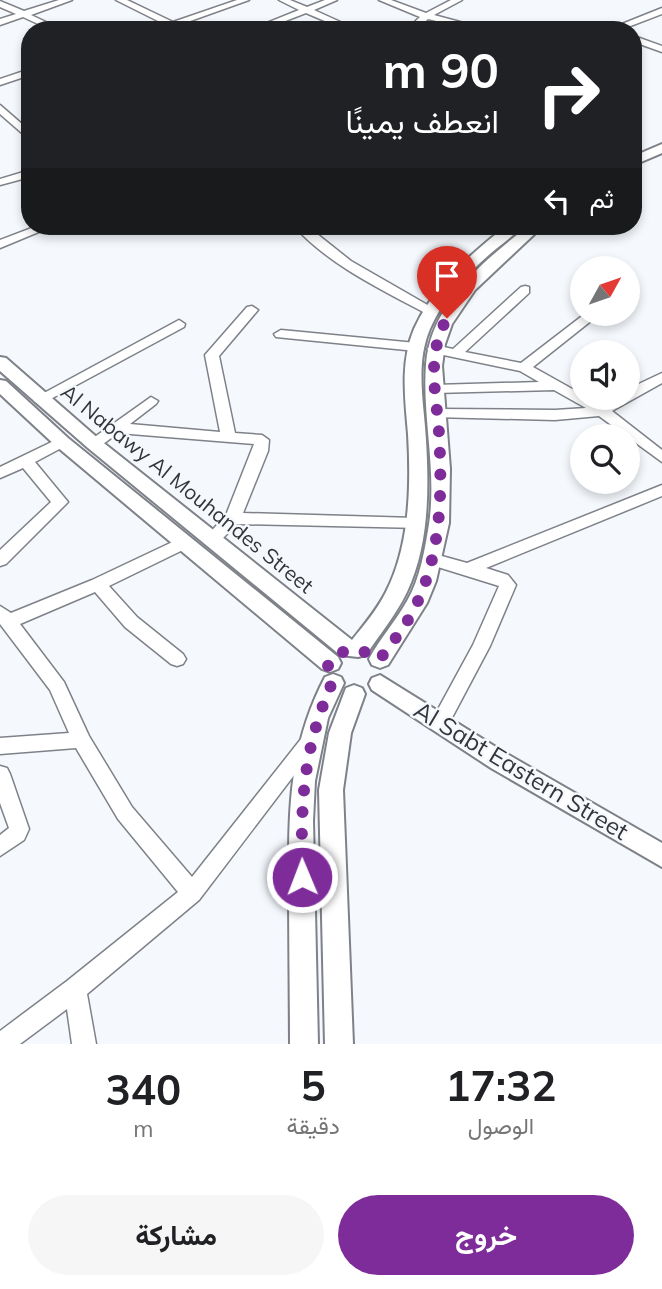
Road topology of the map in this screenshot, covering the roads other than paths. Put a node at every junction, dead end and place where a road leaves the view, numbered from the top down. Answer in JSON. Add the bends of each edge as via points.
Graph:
{"nodes":[{"id":1,"x":68,"y":0,"type":"edge"},
{"id":2,"x":120,"y":0,"type":"edge"},
{"id":3,"x":149,"y":0,"type":"edge"},
{"id":4,"x":245,"y":0,"type":"edge"},
{"id":5,"x":284,"y":0,"type":"edge"},
{"id":6,"x":333,"y":0,"type":"edge"},
{"id":7,"x":383,"y":0,"type":"edge"},
{"id":8,"x":458,"y":0,"type":"edge"},
{"id":9,"x":0,"y":4,"type":"edge"},
{"id":10,"x":131,"y":5,"type":"junction"},
{"id":11,"x":306,"y":9,"type":"junction"},
{"id":12,"x":662,"y":11,"type":"edge"},
{"id":13,"x":25,"y":15,"type":"junction"},
{"id":14,"x":426,"y":16,"type":"junction"},
{"id":15,"x":38,"y":21,"type":"edge"},
{"id":16,"x":166,"y":21,"type":"edge"},
{"id":17,"x":181,"y":21,"type":"edge"},
{"id":18,"x":276,"y":21,"type":"edge"},
{"id":19,"x":333,"y":21,"type":"edge"},
{"id":20,"x":420,"y":21,"type":"edge"},
{"id":21,"x":446,"y":21,"type":"edge"},
{"id":22,"x":635,"y":21,"type":"edge"},
{"id":23,"x":0,"y":22,"type":"edge"},
{"id":24,"x":642,"y":42,"type":"edge"},
{"id":25,"x":662,"y":49,"type":"edge"},
{"id":26,"x":21,"y":75,"type":"edge"},
{"id":27,"x":0,"y":82,"type":"edge"},
{"id":28,"x":0,"y":108,"type":"edge"},
{"id":29,"x":21,"y":123,"type":"edge"},
{"id":30,"x":662,"y":148,"type":"edge"},
{"id":31,"x":642,"y":157,"type":"edge"},
{"id":32,"x":662,"y":158,"type":"edge"},
{"id":33,"x":642,"y":167,"type":"edge"},
{"id":34,"x":21,"y":175,"type":"edge"},
{"id":35,"x":0,"y":182,"type":"edge"},
{"id":36,"x":24,"y":235,"type":"edge"},
{"id":37,"x":310,"y":235,"type":"edge"},
{"id":38,"x":504,"y":235,"type":"edge"},
{"id":39,"x":525,"y":235,"type":"edge"},
{"id":40,"x":0,"y":244,"type":"edge"},
{"id":41,"x":459,"y":288,"type":"junction"},
{"id":42,"x":525,"y":290,"type":"dead end"},
{"id":43,"x":252,"y":310,"type":"dead end"},
{"id":44,"x":432,"y":311,"type":"junction"},
{"id":45,"x":179,"y":324,"type":"dead end"},
{"id":46,"x":575,"y":326,"type":"edge"},
{"id":47,"x":281,"y":334,"type":"dead end"},
{"id":48,"x":425,"y":348,"type":"junction"},
{"id":49,"x":457,"y":352,"type":"junction"},
{"id":50,"x":0,"y":362,"type":"edge"},
{"id":51,"x":524,"y":368,"type":"junction"},
{"id":52,"x":662,"y":377,"type":"edge"},
{"id":53,"x":0,"y":385,"type":"edge"},
{"id":54,"x":554,"y":386,"type":"junction"},
{"id":55,"x":435,"y":389,"type":"junction"},
{"id":56,"x":640,"y":389,"type":"edge"},
{"id":57,"x":40,"y":399,"type":"junction"},
{"id":58,"x":151,"y":401,"type":"dead end"},
{"id":59,"x":602,"y":411,"type":"junction"},
{"id":60,"x":438,"y":414,"type":"junction"},
{"id":61,"x":118,"y":428,"type":"junction"},
{"id":62,"x":229,"y":436,"type":"junction"},
{"id":63,"x":62,"y":442,"type":"junction"},
{"id":64,"x":94,"y":444,"type":"junction"},
{"id":65,"x":662,"y":457,"type":"edge"},
{"id":66,"x":26,"y":461,"type":"junction"},
{"id":67,"x":0,"y":473,"type":"edge"},
{"id":68,"x":662,"y":490,"type":"edge"},
{"id":69,"x":233,"y":518,"type":"junction"},
{"id":70,"x":415,"y":524,"type":"junction"},
{"id":71,"x":212,"y":538,"type":"junction"},
{"id":72,"x":183,"y":543,"type":"junction"},
{"id":73,"x":430,"y":559,"type":"junction"},
{"id":74,"x":0,"y":560,"type":"edge"},
{"id":75,"x":468,"y":569,"type":"junction"},
{"id":76,"x":98,"y":584,"type":"junction"},
{"id":77,"x":4,"y":616,"type":"edge"},
{"id":78,"x":353,"y":649,"type":"junction"},
{"id":79,"x":177,"y":659,"type":"dead end"},
{"id":80,"x":380,"y":659,"type":"junction"},
{"id":81,"x":339,"y":680,"type":"junction"},
{"id":82,"x":380,"y":684,"type":"junction"},
{"id":83,"x":439,"y":724,"type":"junction"},
{"id":84,"x":81,"y":740,"type":"junction"},
{"id":85,"x":310,"y":744,"type":"junction"},
{"id":86,"x":0,"y":746,"type":"edge"},
{"id":87,"x":0,"y":774,"type":"edge"},
{"id":88,"x":0,"y":847,"type":"edge"},
{"id":89,"x":662,"y":856,"type":"edge"},
{"id":90,"x":192,"y":893,"type":"junction"},
{"id":91,"x":75,"y":989,"type":"junction"},
{"id":92,"x":1,"y":1044,"type":"edge"},
{"id":93,"x":84,"y":1044,"type":"edge"},
{"id":94,"x":304,"y":1044,"type":"edge"},
{"id":95,"x":339,"y":1044,"type":"edge"}],
"edges":[{"from":1,"to":13,"type":"street"},
{"from":2,"to":10,"type":"street"},
{"from":3,"to":10,"type":"street"},
{"from":4,"to":17,"type":"street"},
{"from":5,"to":11,"type":"street"},
{"from":6,"to":11,"type":"street"},
{"from":7,"to":14,"type":"street"},
{"from":8,"to":14,"type":"street"},
{"from":9,"to":13,"type":"street"},
{"from":10,"to":16,"type":"street"},
{"from":11,"to":18,"type":"street"},
{"from":11,"to":19,"type":"street"},
{"from":12,"to":22,"type":"street"},
{"from":13,"to":15,"type":"street"},
{"from":13,"to":23,"type":"street"},
{"from":14,"to":20,"type":"street"},
{"from":14,"to":21,"type":"street"},
{"from":24,"to":25,"type":"street"},
{"from":26,"to":27,"type":"street"},
{"from":28,"to":29,"type":"street"},
{"from":30,"to":31,"type":"street"},
{"from":32,"to":33,"type":"street"},
{"from":34,"to":35,"type":"street"},
{"from":36,"to":40,"type":"street"},
{"from":37,"to":44,"type":"street","via":[[367,278]]},
{"from":38,"to":41,"type":"street","via":[[485,251]]},
{"from":39,"to":41,"type":"street"},
{"from":41,"to":44,"type":"street"},
{"from":41,"to":48,"type":"street","via":[[447,318]]},
{"from":42,"to":49,"type":"street"},
{"from":43,"to":62,"type":"street","via":[[217,347],[211,361]]},
{"from":44,"to":48,"type":"street"},
{"from":45,"to":57,"type":"street"},
{"from":46,"to":51,"type":"street"},
{"from":47,"to":48,"type":"street"},
{"from":48,"to":49,"type":"street"},
{"from":48,"to":55,"type":"street"},
{"from":48,"to":70,"type":"street","via":[[414,366]]},
{"from":49,"to":51,"type":"street"},
{"from":50,"to":57,"type":"street","name":"Al Nabawy Al Mouhandes Street"},
{"from":51,"to":54,"type":"street"},
{"from":52,"to":56,"type":"street"},
{"from":53,"to":63,"type":"street","name":"Al Nabawy Al Mouhandes Street"},
{"from":54,"to":55,"type":"street"},
{"from":54,"to":59,"type":"street"},
{"from":55,"to":60,"type":"street"},
{"from":57,"to":64,"type":"street","name":"Al Nabawy Al Mouhandes Street"},
{"from":58,"to":61,"type":"street"},
{"from":59,"to":60,"type":"street"},
{"from":59,"to":65,"type":"street"},
{"from":60,"to":73,"type":"street","via":[[441,496]]},
{"from":61,"to":62,"type":"street"},
{"from":61,"to":64,"type":"street"},
{"from":62,"to":69,"type":"street","via":[[262,440]]},
{"from":63,"to":66,"type":"street"},
{"from":63,"to":72,"type":"street","name":"Al Nabawy Al Mouhandes Street"},
{"from":64,"to":71,"type":"street","name":"Al Nabawy Al Mouhandes Street"},
{"from":66,"to":67,"type":"street"},
{"from":66,"to":74,"type":"street","via":[[60,502]]},
{"from":68,"to":75,"type":"street"},
{"from":69,"to":70,"type":"street"},
{"from":69,"to":71,"type":"street"},
{"from":70,"to":78,"type":"street","via":[[397,592]]},
{"from":71,"to":78,"type":"street","name":"Al Nabawy Al Mouhandes Street"},
{"from":72,"to":76,"type":"street"},
{"from":72,"to":81,"type":"street","name":"Al Nabawy Al Mouhandes Street"},
{"from":73,"to":75,"type":"street"},
{"from":73,"to":80,"type":"street","via":[[418,603]]},
{"from":75,"to":83,"type":"street","via":[[508,585]]},
{"from":76,"to":77,"type":"street"},
{"from":76,"to":79,"type":"street","via":[[131,622]]},
{"from":77,"to":84,"type":"street","via":[[58,687]]},
{"from":78,"to":80,"type":"street"},
{"from":78,"to":81,"type":"street","via":[[334,657]]},
{"from":80,"to":82,"type":"street","via":[[384,667]]},
{"from":81,"to":82,"type":"street","via":[[364,694]]},
{"from":81,"to":85,"type":"street"},
{"from":81,"to":95,"type":"street","via":[[340,733],[331,790]]},
{"from":82,"to":83,"type":"street","name":"Al Sabt Eastern Street"},
{"from":83,"to":89,"type":"street","name":"Al Sabt Eastern Street"},
{"from":84,"to":86,"type":"street"},
{"from":84,"to":90,"type":"street","via":[[125,813]]},
{"from":85,"to":90,"type":"street"},
{"from":85,"to":94,"type":"street","via":[[301,821]]},
{"from":87,"to":88,"type":"street","via":[[19,829]]},
{"from":90,"to":91,"type":"street"},
{"from":91,"to":92,"type":"street"},
{"from":91,"to":93,"type":"street"}]}
